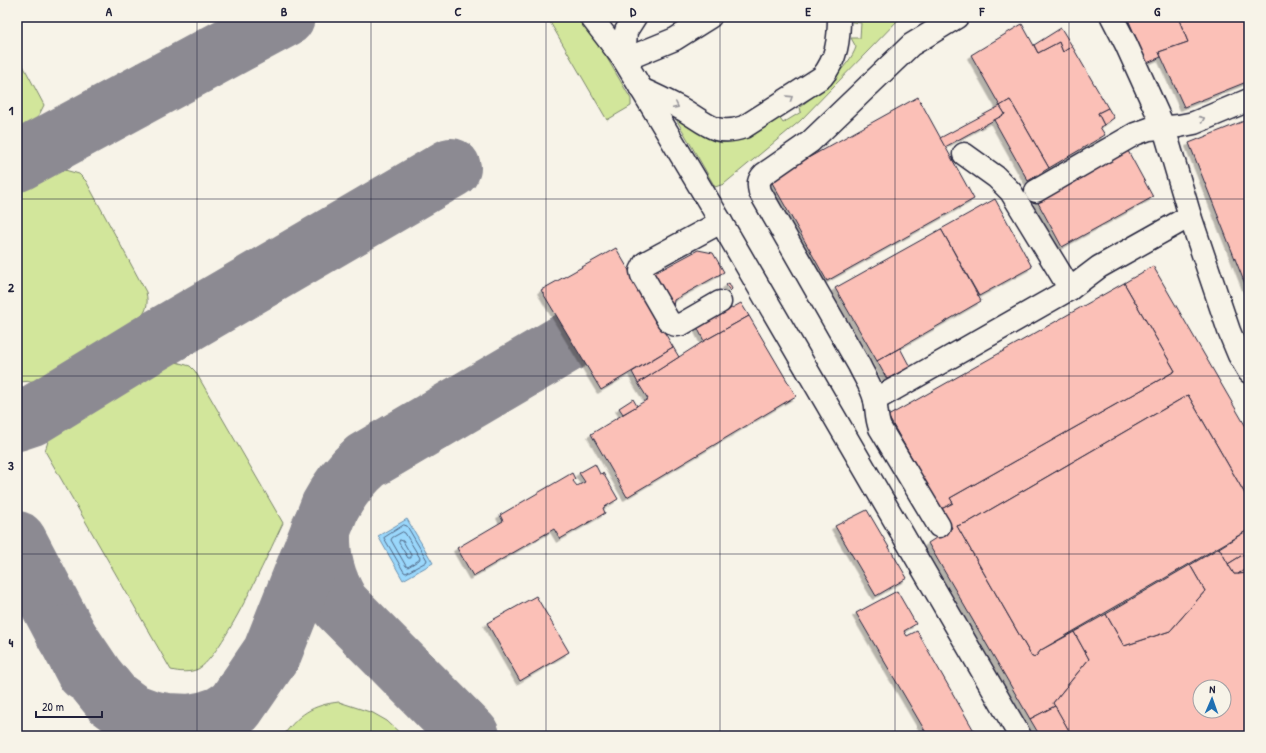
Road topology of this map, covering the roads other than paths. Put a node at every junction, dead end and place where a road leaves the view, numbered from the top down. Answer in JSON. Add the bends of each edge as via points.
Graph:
{"nodes":[{"id":1,"x":591,"y":17,"type":"edge"},
{"id":2,"x":635,"y":17,"type":"edge"},
{"id":3,"x":710,"y":17,"type":"edge"},
{"id":4,"x":839,"y":17,"type":"edge"},
{"id":5,"x":958,"y":17,"type":"edge"},
{"id":6,"x":1112,"y":17,"type":"edge"},
{"id":7,"x":624,"y":60,"type":"junction"},
{"id":8,"x":641,"y":88,"type":"junction"},
{"id":9,"x":1249,"y":100,"type":"edge"},
{"id":10,"x":1164,"y":128,"type":"junction"},
{"id":11,"x":964,"y":154,"type":"dead end"},
{"id":12,"x":1036,"y":191,"type":"dead end"},
{"id":13,"x":1190,"y":216,"type":"junction"},
{"id":14,"x":721,"y":222,"type":"junction"},
{"id":15,"x":1070,"y":289,"type":"junction"},
{"id":16,"x":720,"y":302,"type":"dead end"},
{"id":17,"x":1249,"y":372,"type":"edge"},
{"id":18,"x":875,"y":400,"type":"junction"},
{"id":19,"x":939,"y":526,"type":"dead end"},
{"id":20,"x":1020,"y":736,"type":"edge"}],
"edges":[{"from":1,"to":7,"type":"lane"},
{"from":2,"to":7,"type":"lane","via":[[626,31]]},
{"from":3,"to":7,"type":"lane","via":[[675,39]]},
{"from":8,"to":4,"type":"lane","one_way":true,"via":[[714,129],[734,131],[822,77],[835,55]]},
{"from":5,"to":18,"type":"lane","via":[[911,44],[810,142],[759,179],[760,192],[859,365]]},
{"from":6,"to":10,"type":"lane"},
{"from":7,"to":8,"type":"lane"},
{"from":8,"to":14,"type":"lane"},
{"from":10,"to":9,"type":"lane","one_way":true,"via":[[1194,123]]},
{"from":10,"to":12,"type":"lane","via":[[1149,129],[1129,136]]},
{"from":10,"to":13,"type":"lane"},
{"from":11,"to":15,"type":"lane","via":[[1012,192]]},
{"from":13,"to":15,"type":"lane","via":[[1099,267]]},
{"from":13,"to":17,"type":"lane","via":[[1229,331]]},
{"from":14,"to":16,"type":"lane","via":[[645,263],[641,271],[668,320],[677,326]]},
{"from":14,"to":20,"type":"lane"},
{"from":15,"to":18,"type":"lane"},
{"from":18,"to":19,"type":"lane","via":[[880,428]]}]}
